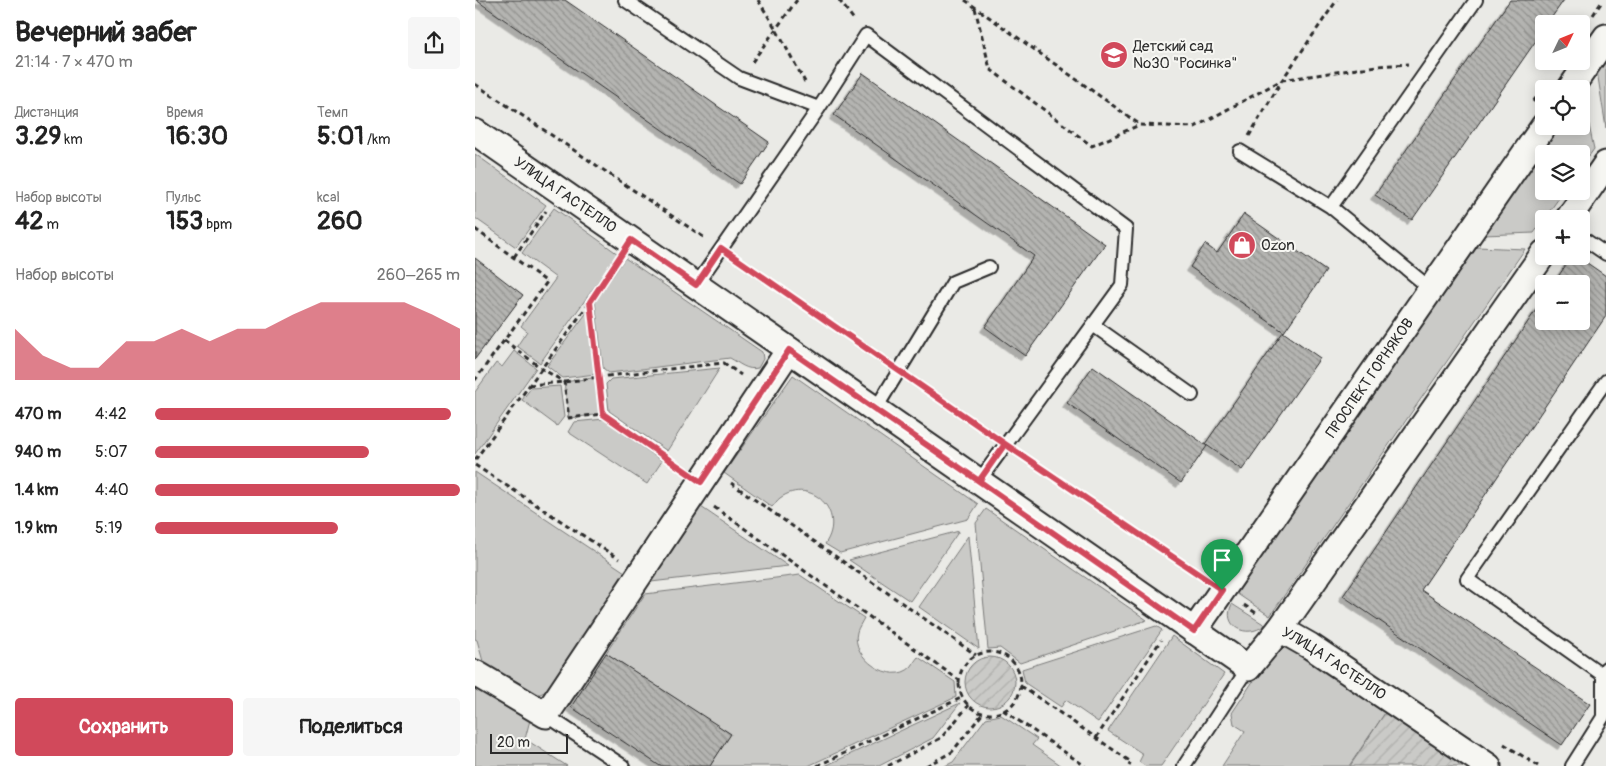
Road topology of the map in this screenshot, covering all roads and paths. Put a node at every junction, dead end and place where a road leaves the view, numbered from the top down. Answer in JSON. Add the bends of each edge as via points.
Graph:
{"nodes":[{"id":1,"x":625,"y":0,"type":"edge"},
{"id":2,"x":758,"y":0,"type":"edge"},
{"id":3,"x":797,"y":0,"type":"edge"},
{"id":4,"x":839,"y":0,"type":"edge"},
{"id":5,"x":965,"y":0,"type":"edge"},
{"id":6,"x":1337,"y":0,"type":"edge"},
{"id":7,"x":1476,"y":0,"type":"edge"},
{"id":8,"x":975,"y":8,"type":"junction"},
{"id":9,"x":776,"y":29,"type":"junction"},
{"id":10,"x":866,"y":35,"type":"junction"},
{"id":11,"x":1606,"y":37,"type":"edge"},
{"id":12,"x":1433,"y":62,"type":"junction"},
{"id":13,"x":739,"y":78,"type":"junction"},
{"id":14,"x":1282,"y":80,"type":"junction"},
{"id":15,"x":1576,"y":80,"type":"edge"},
{"id":16,"x":475,"y":84,"type":"edge"},
{"id":17,"x":819,"y":108,"type":"junction"},
{"id":18,"x":1139,"y":125,"type":"junction"},
{"id":19,"x":475,"y":132,"type":"edge"},
{"id":20,"x":1538,"y":135,"type":"edge"},
{"id":21,"x":1240,"y":151,"type":"joint"},
{"id":22,"x":1606,"y":164,"type":"edge"},
{"id":23,"x":560,"y":191,"type":"junction"},
{"id":24,"x":1331,"y":207,"type":"junction"},
{"id":25,"x":1574,"y":210,"type":"edge"},
{"id":26,"x":475,"y":229,"type":"edge"},
{"id":27,"x":631,"y":240,"type":"junction"},
{"id":28,"x":1590,"y":244,"type":"edge"},
{"id":29,"x":721,"y":248,"type":"junction"},
{"id":30,"x":1606,"y":254,"type":"edge"},
{"id":31,"x":514,"y":258,"type":"junction"},
{"id":32,"x":1536,"y":265,"type":"edge"},
{"id":33,"x":989,"y":266,"type":"dead end"},
{"id":34,"x":696,"y":285,"type":"junction"},
{"id":35,"x":1431,"y":289,"type":"junction"},
{"id":36,"x":590,"y":302,"type":"junction"},
{"id":37,"x":1093,"y":325,"type":"junction"},
{"id":38,"x":505,"y":340,"type":"junction"},
{"id":39,"x":789,"y":350,"type":"junction"},
{"id":40,"x":541,"y":368,"type":"junction"},
{"id":41,"x":898,"y":372,"type":"junction"},
{"id":42,"x":599,"y":377,"type":"junction"},
{"id":43,"x":475,"y":380,"type":"edge"},
{"id":44,"x":1606,"y":381,"type":"edge"},
{"id":45,"x":564,"y":382,"type":"junction"},
{"id":46,"x":529,"y":385,"type":"junction"},
{"id":47,"x":762,"y":389,"type":"junction"},
{"id":48,"x":1192,"y":395,"type":"dead end"},
{"id":49,"x":875,"y":410,"type":"junction"},
{"id":50,"x":603,"y":414,"type":"junction"},
{"id":51,"x":1005,"y":444,"type":"junction"},
{"id":52,"x":475,"y":460,"type":"edge"},
{"id":53,"x":475,"y":465,"type":"edge"},
{"id":54,"x":979,"y":481,"type":"junction"},
{"id":55,"x":701,"y":482,"type":"junction"},
{"id":56,"x":721,"y":496,"type":"junction"},
{"id":57,"x":641,"y":573,"type":"junction"},
{"id":58,"x":1222,"y":590,"type":"junction"},
{"id":59,"x":1185,"y":624,"type":"junction"},
{"id":60,"x":1280,"y":629,"type":"junction"},
{"id":61,"x":976,"y":655,"type":"junction"},
{"id":62,"x":1248,"y":668,"type":"junction"},
{"id":63,"x":1605,"y":672,"type":"edge"},
{"id":64,"x":475,"y":673,"type":"edge"},
{"id":65,"x":959,"y":680,"type":"junction"},
{"id":66,"x":1020,"y":685,"type":"junction"},
{"id":67,"x":963,"y":697,"type":"junction"},
{"id":68,"x":969,"y":705,"type":"junction"},
{"id":69,"x":1003,"y":710,"type":"junction"},
{"id":70,"x":983,"y":713,"type":"junction"},
{"id":71,"x":546,"y":715,"type":"junction"},
{"id":72,"x":1096,"y":738,"type":"junction"},
{"id":73,"x":623,"y":766,"type":"edge"},
{"id":74,"x":817,"y":766,"type":"edge"},
{"id":75,"x":888,"y":766,"type":"edge"},
{"id":76,"x":927,"y":766,"type":"edge"},
{"id":77,"x":1085,"y":766,"type":"edge"},
{"id":78,"x":1129,"y":766,"type":"edge"},
{"id":79,"x":1184,"y":766,"type":"edge"},
{"id":80,"x":1487,"y":766,"type":"edge"},
{"id":81,"x":1572,"y":766,"type":"edge"}],
"edges":[{"from":1,"to":13,"type":"lane"},
{"from":2,"to":9,"type":"path"},
{"from":3,"to":9,"type":"path"},
{"from":4,"to":10,"type":"path"},
{"from":5,"to":8,"type":"path"},
{"from":6,"to":14,"type":"path"},
{"from":7,"to":12,"type":"lane"},
{"from":8,"to":18,"type":"path"},
{"from":8,"to":18,"type":"path","via":[[991,69],[1092,146]]},
{"from":9,"to":13,"type":"path"},
{"from":9,"to":17,"type":"path"},
{"from":10,"to":17,"type":"lane"},
{"from":10,"to":37,"type":"lane","via":[[1126,229],[1122,285]]},
{"from":11,"to":15,"type":"street"},
{"from":12,"to":14,"type":"path","via":[[1377,66]]},
{"from":12,"to":24,"type":"lane"},
{"from":13,"to":17,"type":"lane"},
{"from":14,"to":18,"type":"path","via":[[1195,127]]},
{"from":14,"to":21,"type":"path"},
{"from":16,"to":29,"type":"path"},
{"from":17,"to":29,"type":"lane"},
{"from":19,"to":23,"type":"street","name":"УЛИЦА ГАСТЕЛЛО"},
{"from":20,"to":35,"type":"street","name":"ПРОСПЕКТ ГОРНЯКОВ"},
{"from":21,"to":24,"type":"lane"},
{"from":22,"to":25,"type":"street"},
{"from":23,"to":27,"type":"street","name":"УЛИЦА ГАСТЕЛЛО"},
{"from":23,"to":31,"type":"path"},
{"from":24,"to":35,"type":"lane"},
{"from":26,"to":31,"type":"path"},
{"from":27,"to":34,"type":"street","name":"УЛИЦА ГАСТЕЛЛО"},
{"from":27,"to":36,"type":"path"},
{"from":28,"to":30,"type":"lane"},
{"from":29,"to":34,"type":"lane"},
{"from":29,"to":41,"type":"path"},
{"from":31,"to":38,"type":"path","via":[[547,282]]},
{"from":32,"to":60,"type":"street"},
{"from":33,"to":41,"type":"lane","via":[[953,282]]},
{"from":34,"to":39,"type":"street","name":"УЛИЦА ГАСТЕЛЛО"},
{"from":35,"to":58,"type":"street","name":"ПРОСПЕКТ ГОРНЯКОВ"},
{"from":36,"to":40,"type":"path"},
{"from":36,"to":42,"type":"path"},
{"from":37,"to":48,"type":"lane"},
{"from":37,"to":51,"type":"lane"},
{"from":38,"to":40,"type":"path"},
{"from":38,"to":43,"type":"path"},
{"from":39,"to":47,"type":"street"},
{"from":39,"to":49,"type":"street","name":"УЛИЦА ГАСТЕЛЛО"},
{"from":40,"to":45,"type":"path"},
{"from":40,"to":46,"type":"path"},
{"from":41,"to":49,"type":"lane"},
{"from":41,"to":51,"type":"path"},
{"from":42,"to":45,"type":"path"},
{"from":42,"to":47,"type":"path","via":[[723,363]]},
{"from":42,"to":50,"type":"path"},
{"from":44,"to":63,"type":"lane","via":[[1467,579]]},
{"from":45,"to":46,"type":"path"},
{"from":45,"to":50,"type":"path","via":[[569,418]]},
{"from":46,"to":52,"type":"path"},
{"from":47,"to":55,"type":"street"},
{"from":49,"to":54,"type":"street","name":"УЛИЦА ГАСТЕЛЛО"},
{"from":50,"to":55,"type":"path"},
{"from":51,"to":54,"type":"lane"},
{"from":51,"to":58,"type":"path"},
{"from":53,"to":57,"type":"path"},
{"from":54,"to":59,"type":"street","name":"УЛИЦА ГАСТЕЛЛО"},
{"from":55,"to":56,"type":"path"},
{"from":55,"to":57,"type":"street"},
{"from":56,"to":61,"type":"path","via":[[730,482]]},
{"from":56,"to":65,"type":"path","via":[[713,508]]},
{"from":57,"to":71,"type":"street"},
{"from":58,"to":59,"type":"street","name":"ПРОСПЕКТ ГОРНЯКОВ"},
{"from":58,"to":60,"type":"path"},
{"from":59,"to":62,"type":"street","name":"УЛИЦА ГАСТЕЛЛО"},
{"from":59,"to":72,"type":"path"},
{"from":60,"to":62,"type":"street","name":"УЛИЦА ГАСТЕЛЛО"},
{"from":60,"to":80,"type":"street","name":"УЛИЦА ГАСТЕЛЛО"},
{"from":61,"to":65,"type":"path","via":[[965,663]]},
{"from":61,"to":66,"type":"path","via":[[983,652],[1003,654],[1017,668]]},
{"from":62,"to":79,"type":"lane"},
{"from":63,"to":81,"type":"lane","via":[[1603,717]]},
{"from":64,"to":71,"type":"street"},
{"from":65,"to":67,"type":"path"},
{"from":66,"to":69,"type":"path","via":[[1017,697]]},
{"from":66,"to":72,"type":"path"},
{"from":67,"to":68,"type":"path"},
{"from":67,"to":74,"type":"path"},
{"from":68,"to":70,"type":"path"},
{"from":68,"to":75,"type":"path","via":[[941,738]]},
{"from":69,"to":70,"type":"path"},
{"from":69,"to":77,"type":"path"},
{"from":70,"to":76,"type":"path","via":[[951,752]]},
{"from":71,"to":73,"type":"lane"},
{"from":72,"to":78,"type":"path","via":[[1131,762]]}]}
